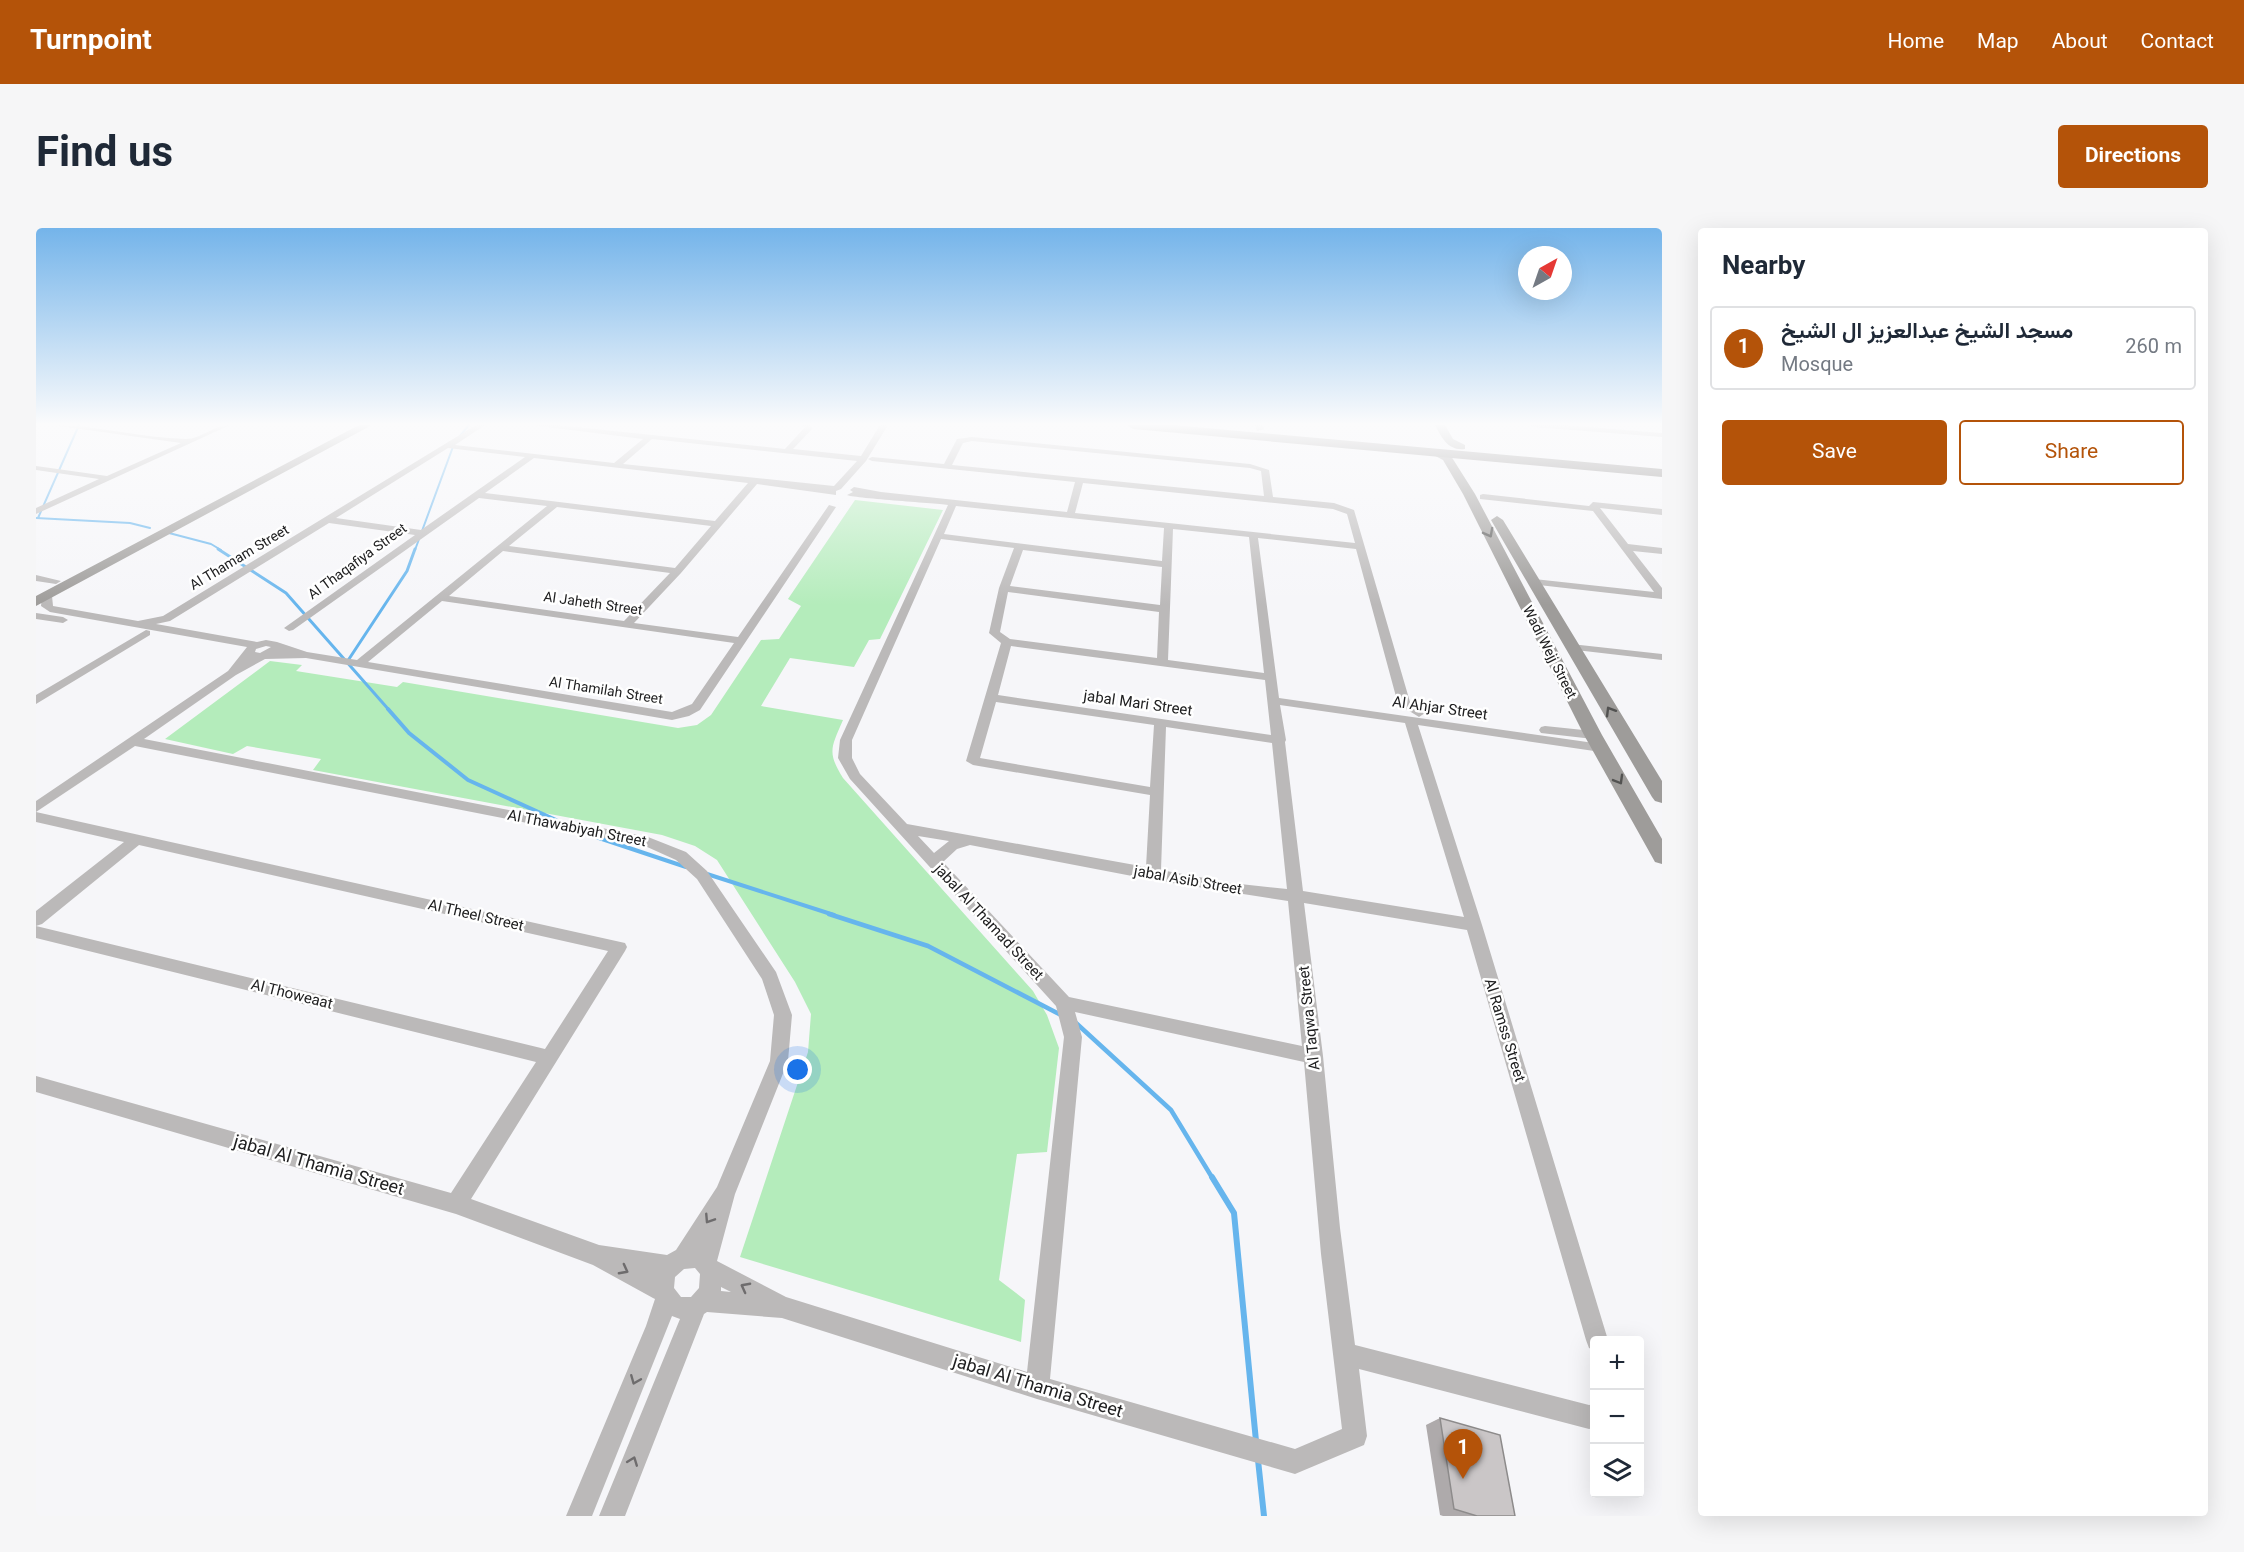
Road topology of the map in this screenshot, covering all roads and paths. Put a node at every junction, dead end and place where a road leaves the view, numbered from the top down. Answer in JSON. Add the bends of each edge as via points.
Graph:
{"nodes":[{"id":1,"x":92,"y":485,"type":"edge"},
{"id":2,"x":238,"y":485,"type":"edge"},
{"id":3,"x":252,"y":485,"type":"edge"},
{"id":4,"x":384,"y":485,"type":"edge"},
{"id":5,"x":491,"y":485,"type":"edge"},
{"id":6,"x":751,"y":485,"type":"edge"},
{"id":7,"x":784,"y":485,"type":"edge"},
{"id":8,"x":841,"y":485,"type":"edge"},
{"id":9,"x":1079,"y":485,"type":"edge"},
{"id":10,"x":1128,"y":485,"type":"edge"},
{"id":11,"x":1267,"y":485,"type":"edge"},
{"id":12,"x":1474,"y":485,"type":"edge"},
{"id":13,"x":1476,"y":485,"type":"edge"},
{"id":14,"x":835,"y":491,"type":"junction"},
{"id":15,"x":852,"y":491,"type":"junction"},
{"id":16,"x":477,"y":495,"type":"junction"},
{"id":17,"x":1483,"y":497,"type":"junction"},
{"id":18,"x":1269,"y":500,"type":"junction"},
{"id":19,"x":953,"y":503,"type":"junction"},
{"id":20,"x":554,"y":505,"type":"junction"},
{"id":21,"x":832,"y":507,"type":"junction"},
{"id":22,"x":1596,"y":509,"type":"junction"},
{"id":23,"x":36,"y":511,"type":"edge"},
{"id":24,"x":1662,"y":512,"type":"edge"},
{"id":25,"x":1070,"y":516,"type":"junction"},
{"id":26,"x":328,"y":520,"type":"junction"},
{"id":27,"x":717,"y":525,"type":"junction"},
{"id":28,"x":1168,"y":527,"type":"junction"},
{"id":29,"x":423,"y":532,"type":"junction"},
{"id":30,"x":1253,"y":535,"type":"junction"},
{"id":31,"x":939,"y":536,"type":"junction"},
{"id":32,"x":1020,"y":546,"type":"junction"},
{"id":33,"x":1359,"y":546,"type":"junction"},
{"id":34,"x":1625,"y":547,"type":"junction"},
{"id":35,"x":502,"y":548,"type":"junction"},
{"id":36,"x":1662,"y":551,"type":"edge"},
{"id":37,"x":1168,"y":565,"type":"junction"},
{"id":38,"x":677,"y":571,"type":"junction"},
{"id":39,"x":36,"y":578,"type":"edge"},
{"id":40,"x":56,"y":581,"type":"junction"},
{"id":41,"x":1534,"y":582,"type":"junction"},
{"id":42,"x":1004,"y":588,"type":"junction"},
{"id":43,"x":1662,"y":595,"type":"edge"},
{"id":44,"x":40,"y":596,"type":"edge"},
{"id":45,"x":442,"y":598,"type":"junction"},
{"id":46,"x":1163,"y":609,"type":"junction"},
{"id":47,"x":36,"y":616,"type":"edge"},
{"id":48,"x":165,"y":623,"type":"junction"},
{"id":49,"x":628,"y":623,"type":"junction"},
{"id":50,"x":143,"y":628,"type":"junction"},
{"id":51,"x":289,"y":628,"type":"junction"},
{"id":52,"x":740,"y":641,"type":"junction"},
{"id":53,"x":1008,"y":642,"type":"junction"},
{"id":54,"x":278,"y":646,"type":"junction"},
{"id":55,"x":1571,"y":647,"type":"junction"},
{"id":56,"x":252,"y":650,"type":"junction"},
{"id":57,"x":306,"y":655,"type":"junction"},
{"id":58,"x":1662,"y":657,"type":"edge"},
{"id":59,"x":1162,"y":663,"type":"junction"},
{"id":60,"x":359,"y":664,"type":"junction"},
{"id":61,"x":1274,"y":691,"type":"junction"},
{"id":62,"x":992,"y":698,"type":"junction"},
{"id":63,"x":36,"y":700,"type":"edge"},
{"id":64,"x":1407,"y":712,"type":"junction"},
{"id":65,"x":1160,"y":723,"type":"junction"},
{"id":66,"x":1280,"y":740,"type":"junction"},
{"id":67,"x":132,"y":741,"type":"junction"},
{"id":68,"x":1597,"y":742,"type":"junction"},
{"id":69,"x":1156,"y":792,"type":"junction"},
{"id":70,"x":1662,"y":797,"type":"edge"},
{"id":71,"x":36,"y":808,"type":"edge"},
{"id":72,"x":36,"y":818,"type":"edge"},
{"id":73,"x":903,"y":828,"type":"junction"},
{"id":74,"x":137,"y":839,"type":"junction"},
{"id":75,"x":974,"y":842,"type":"junction"},
{"id":76,"x":1662,"y":857,"type":"edge"},
{"id":77,"x":935,"y":863,"type":"junction"},
{"id":78,"x":1153,"y":874,"type":"junction"},
{"id":79,"x":1297,"y":896,"type":"junction"},
{"id":80,"x":36,"y":920,"type":"edge"},
{"id":81,"x":1474,"y":925,"type":"junction"},
{"id":82,"x":36,"y":932,"type":"edge"},
{"id":83,"x":1064,"y":1003,"type":"junction"},
{"id":84,"x":1314,"y":1056,"type":"junction"},
{"id":85,"x":547,"y":1057,"type":"junction"},
{"id":86,"x":36,"y":1084,"type":"edge"},
{"id":87,"x":725,"y":1194,"type":"junction"},
{"id":88,"x":456,"y":1204,"type":"junction"},
{"id":89,"x":599,"y":1256,"type":"junction"},
{"id":90,"x":677,"y":1262,"type":"junction"},
{"id":91,"x":708,"y":1266,"type":"junction"},
{"id":92,"x":664,"y":1295,"type":"junction"},
{"id":93,"x":700,"y":1303,"type":"junction"},
{"id":94,"x":782,"y":1307,"type":"junction"},
{"id":95,"x":1596,"y":1336,"type":"edge"},
{"id":96,"x":1347,"y":1354,"type":"junction"},
{"id":97,"x":1037,"y":1387,"type":"junction"},
{"id":98,"x":1590,"y":1417,"type":"edge"},
{"id":99,"x":1295,"y":1462,"type":"joint"},
{"id":100,"x":579,"y":1516,"type":"edge"},
{"id":101,"x":612,"y":1516,"type":"edge"}],
"edges":[{"from":1,"to":23,"type":"street"},
{"from":2,"to":40,"type":"street"},
{"from":3,"to":44,"type":"street"},
{"from":4,"to":26,"type":"street","name":"Al Thamam Street"},
{"from":5,"to":16,"type":"street","name":"Al Thaqafiya Street"},
{"from":6,"to":27,"type":"street"},
{"from":7,"to":14,"type":"street"},
{"from":8,"to":14,"type":"street"},
{"from":9,"to":25,"type":"street"},
{"from":10,"to":18,"type":"street"},
{"from":11,"to":18,"type":"street"},
{"from":12,"to":68,"type":"street","name":"Wadi Wejj Street","one_way":true},
{"from":13,"to":17,"type":"street","name":"Wadi Wejj Street"},
{"from":14,"to":15,"type":"street"},
{"from":14,"to":21,"type":"street"},
{"from":15,"to":19,"type":"street"},
{"from":15,"to":21,"type":"street"},
{"from":16,"to":20,"type":"street"},
{"from":16,"to":29,"type":"street","name":"Al Thaqafiya Street"},
{"from":17,"to":22,"type":"street"},
{"from":17,"to":41,"type":"street","name":"Wadi Wejj Street"},
{"from":18,"to":33,"type":"street","name":"Al Ramss Street","via":[[1334,506],[1351,512]]},
{"from":19,"to":25,"type":"street"},
{"from":19,"to":31,"type":"street","name":"jabal Al Thamad Street"},
{"from":20,"to":27,"type":"street"},
{"from":20,"to":35,"type":"street"},
{"from":21,"to":52,"type":"street","name":"Al Thamilah Street"},
{"from":22,"to":24,"type":"street","via":[[1593,505]]},
{"from":22,"to":34,"type":"street"},
{"from":25,"to":28,"type":"street"},
{"from":26,"to":29,"type":"street"},
{"from":26,"to":48,"type":"street","name":"Al Thamam Street"},
{"from":27,"to":38,"type":"street"},
{"from":28,"to":30,"type":"street"},
{"from":28,"to":37,"type":"street"},
{"from":29,"to":51,"type":"street","name":"Al Thaqafiya Street"},
{"from":30,"to":33,"type":"street"},
{"from":30,"to":61,"type":"street","name":"Al Taqwa Street"},
{"from":31,"to":32,"type":"street"},
{"from":31,"to":73,"type":"street","name":"jabal Al Thamad Street","via":[[846,740],[845,758],[855,776]]},
{"from":32,"to":37,"type":"street"},
{"from":32,"to":42,"type":"street"},
{"from":33,"to":64,"type":"street","name":"Al Ramss Street"},
{"from":34,"to":36,"type":"street"},
{"from":34,"to":43,"type":"street"},
{"from":35,"to":38,"type":"street"},
{"from":35,"to":45,"type":"street"},
{"from":37,"to":46,"type":"street"},
{"from":38,"to":49,"type":"street"},
{"from":39,"to":40,"type":"street"},
{"from":40,"to":44,"type":"street"},
{"from":41,"to":43,"type":"street"},
{"from":41,"to":55,"type":"street","name":"Wadi Wejj Street"},
{"from":42,"to":46,"type":"street"},
{"from":42,"to":53,"type":"street","via":[[993,633]]},
{"from":44,"to":50,"type":"street","via":[[50,609]]},
{"from":45,"to":49,"type":"street","name":"Al Jaheth Street"},
{"from":45,"to":60,"type":"street"},
{"from":46,"to":59,"type":"street"},
{"from":47,"to":50,"type":"street"},
{"from":48,"to":50,"type":"street"},
{"from":48,"to":56,"type":"street"},
{"from":49,"to":52,"type":"street","name":"Al Jaheth Street"},
{"from":50,"to":56,"type":"street"},
{"from":50,"to":63,"type":"street"},
{"from":51,"to":54,"type":"street"},
{"from":51,"to":56,"type":"street"},
{"from":52,"to":60,"type":"street","name":"Al Thamilah Street","via":[[696,707],[672,716]]},
{"from":53,"to":59,"type":"street","name":"Al Ahjar Street"},
{"from":53,"to":62,"type":"street"},
{"from":54,"to":56,"type":"street","via":[[274,652]]},
{"from":54,"to":57,"type":"street"},
{"from":55,"to":58,"type":"street"},
{"from":70,"to":55,"type":"street","name":"Wadi Wejj Street","one_way":true},
{"from":56,"to":57,"type":"street"},
{"from":56,"to":67,"type":"street","via":[[232,673]]},
{"from":57,"to":60,"type":"street","name":"Al Thamilah Street"},
{"from":59,"to":61,"type":"street","name":"Al Ahjar Street"},
{"from":61,"to":64,"type":"street","name":"Al Ahjar Street"},
{"from":61,"to":66,"type":"street","name":"Al Taqwa Street"},
{"from":62,"to":65,"type":"street","name":"jabal Mari Street"},
{"from":62,"to":69,"type":"street","via":[[973,761]]},
{"from":64,"to":68,"type":"street","name":"Al Ahjar Street","via":[[1501,730]]},
{"from":64,"to":81,"type":"street","name":"Al Ramss Street"},
{"from":65,"to":66,"type":"street","name":"jabal Mari Street"},
{"from":65,"to":69,"type":"street"},
{"from":66,"to":79,"type":"street","name":"Al Taqwa Street"},
{"from":67,"to":71,"type":"street"},
{"from":67,"to":87,"type":"street","name":"Al Thawabiyah Street","via":[[648,842],[681,856],[702,875],[770,977],[783,1015],[779,1061]]},
{"from":68,"to":76,"type":"street","name":"Wadi Wejj Street","one_way":true},
{"from":69,"to":78,"type":"street"},
{"from":72,"to":74,"type":"street","name":"Al Theel Street"},
{"from":73,"to":75,"type":"street","name":"jabal Asib Street"},
{"from":73,"to":77,"type":"street","name":"jabal Al Thamad Street"},
{"from":74,"to":80,"type":"street"},
{"from":74,"to":85,"type":"street","name":"Al Theel Street","via":[[619,947]]},
{"from":75,"to":77,"type":"street","via":[[958,843],[943,850]]},
{"from":75,"to":78,"type":"street","name":"jabal Asib Street"},
{"from":77,"to":83,"type":"street","name":"jabal Al Thamad Street"},
{"from":78,"to":79,"type":"street","name":"jabal Asib Street"},
{"from":79,"to":81,"type":"street","name":"jabal Asib Street"},
{"from":79,"to":84,"type":"street","name":"Al Taqwa Street"},
{"from":81,"to":95,"type":"street","name":"Al Ramss Street"},
{"from":82,"to":85,"type":"street","name":"Al Thoweaat"},
{"from":83,"to":84,"type":"street"},
{"from":83,"to":97,"type":"street","name":"jabal Al Thamad Street","via":[[1073,1037]]},
{"from":84,"to":96,"type":"street","name":"Al Taqwa Street","via":[[1330,1231]]},
{"from":85,"to":88,"type":"street","name":"Al Theel Street"},
{"from":86,"to":88,"type":"street","name":"jabal Al Thamia Street"},
{"from":87,"to":90,"type":"street","one_way":true},
{"from":87,"to":91,"type":"street"},
{"from":88,"to":89,"type":"street","name":"jabal Al Thamia Street"},
{"from":89,"to":90,"type":"street"},
{"from":89,"to":92,"type":"street","one_way":true},
{"from":90,"to":91,"type":"street","via":[[700,1258]]},
{"from":90,"to":92,"type":"street","via":[[662,1282]]},
{"from":91,"to":93,"type":"street","via":[[712,1285]]},
{"from":94,"to":91,"type":"street","one_way":true},
{"from":92,"to":93,"type":"street","via":[[679,1308]]},
{"from":92,"to":100,"type":"street","one_way":true,"via":[[657,1326]]},
{"from":93,"to":94,"type":"street"},
{"from":101,"to":93,"type":"street","one_way":true,"via":[[682,1336]]},
{"from":94,"to":97,"type":"street","name":"jabal Al Thamia Street"},
{"from":96,"to":98,"type":"street"},
{"from":96,"to":99,"type":"street","name":"Al Taqwa Street","via":[[1355,1436]]},
{"from":97,"to":99,"type":"street","name":"jabal Al Thamia Street"}]}
